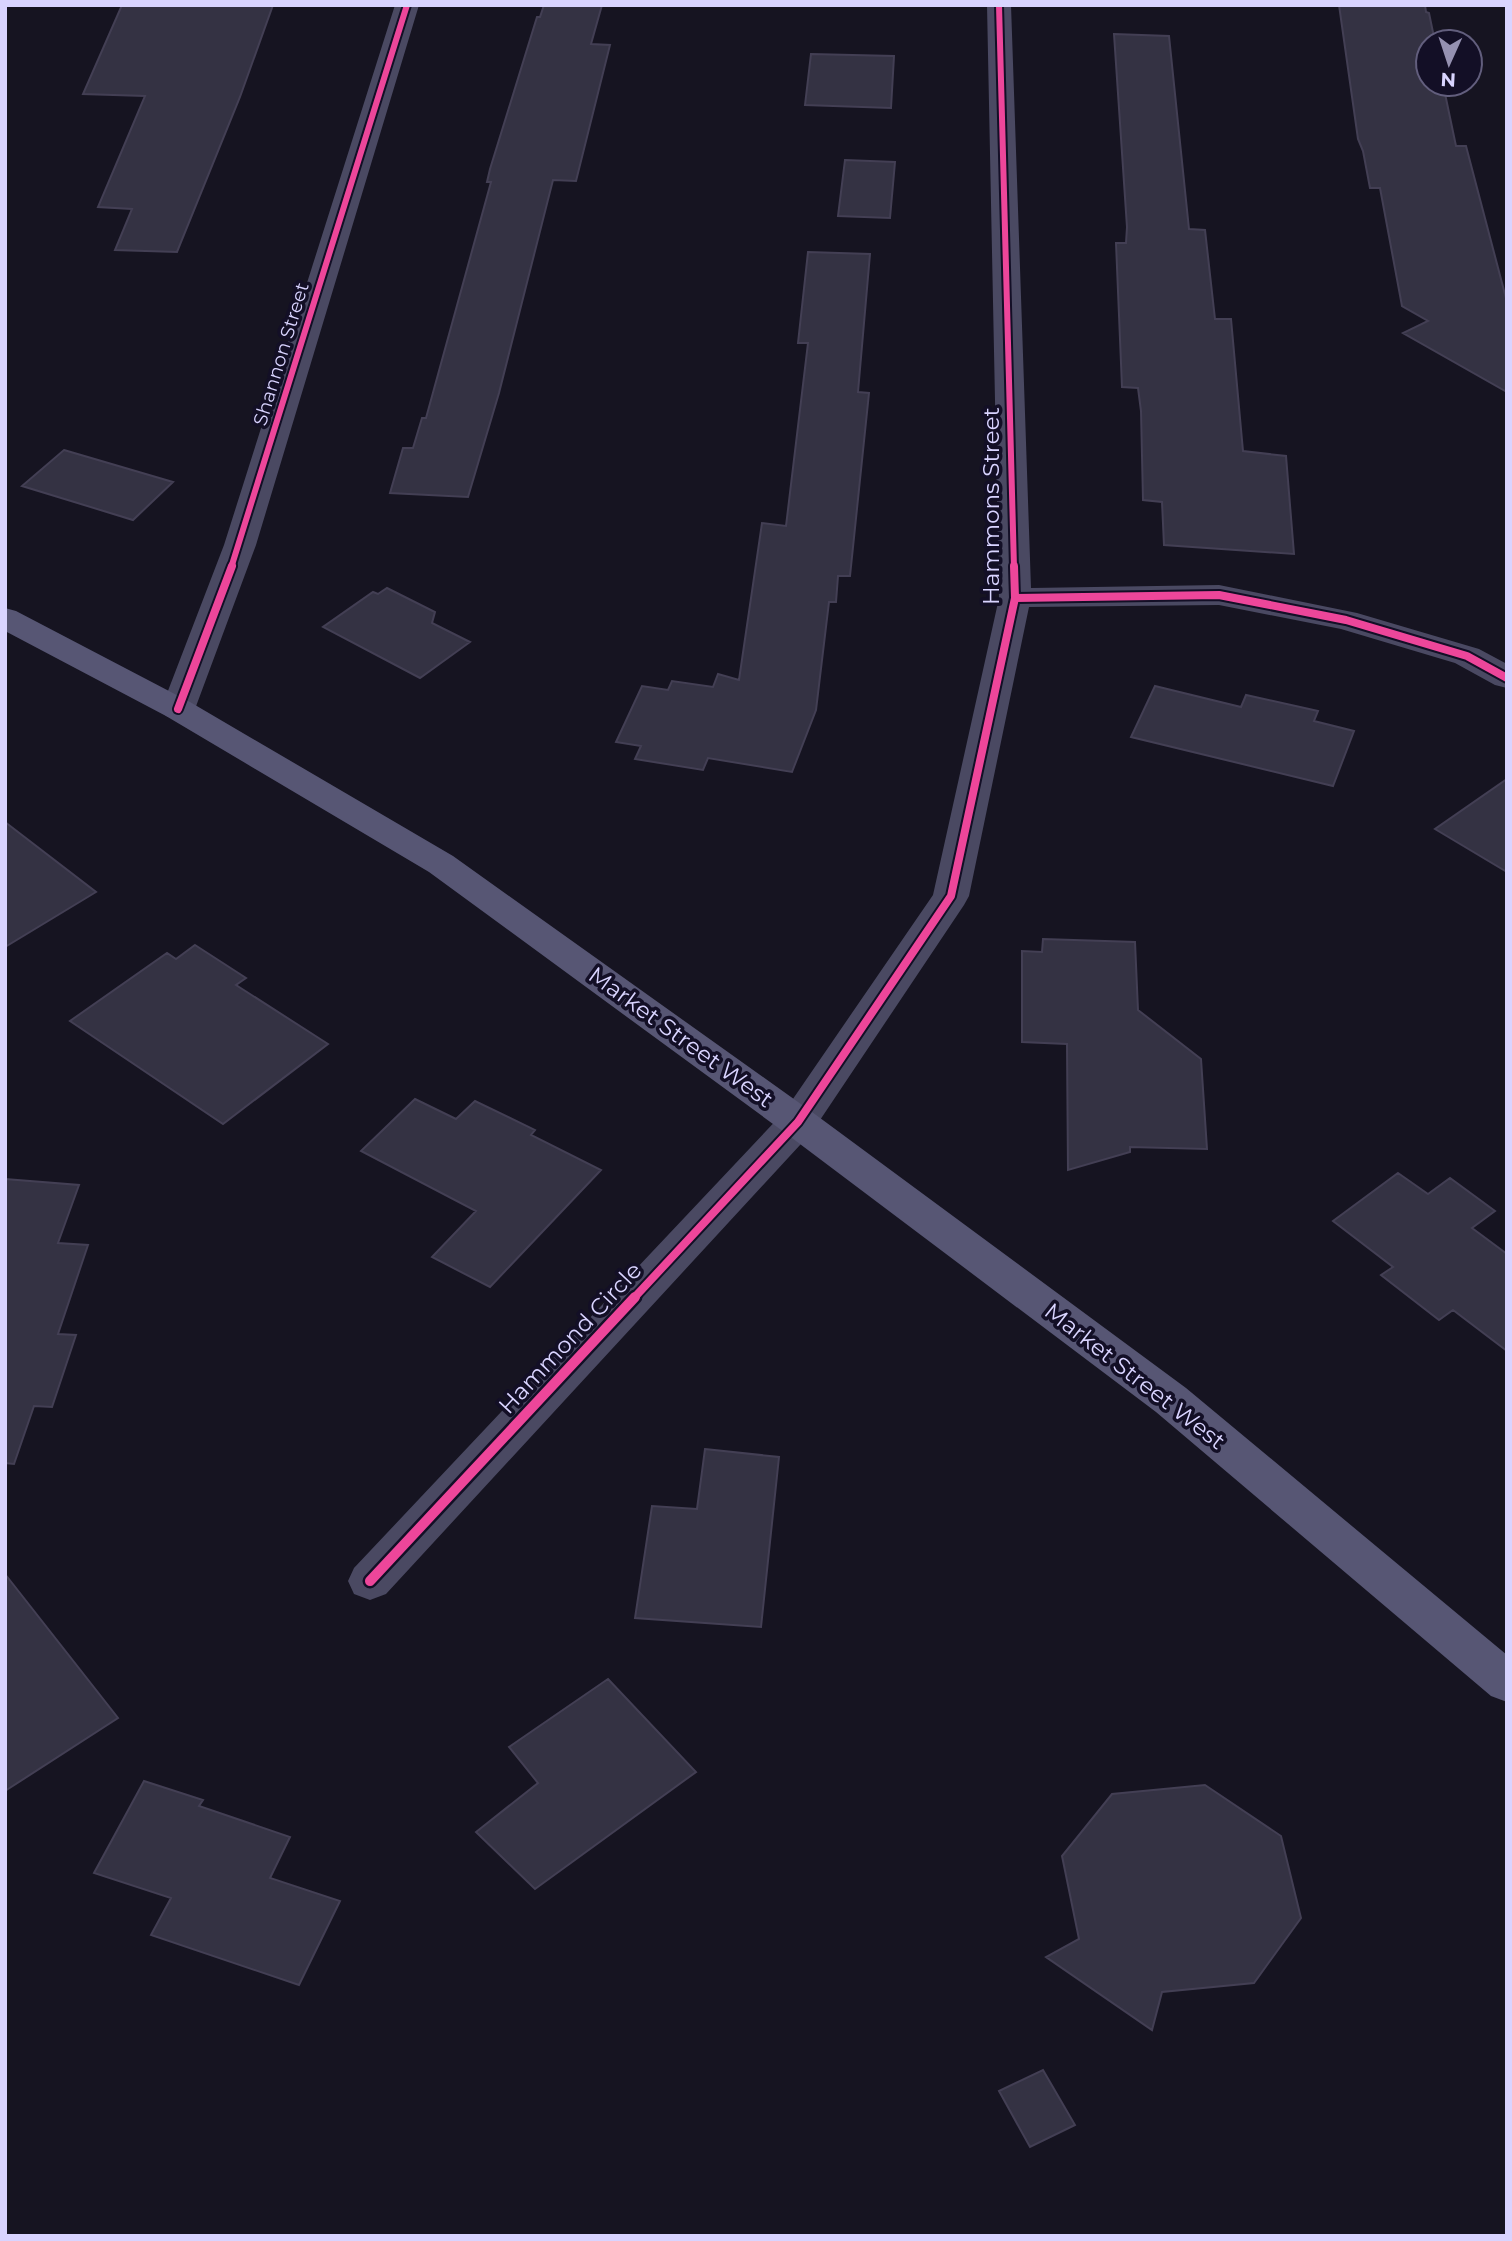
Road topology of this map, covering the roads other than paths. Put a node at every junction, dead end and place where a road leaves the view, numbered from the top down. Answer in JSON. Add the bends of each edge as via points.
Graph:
{"nodes":[{"id":1,"x":407,"y":5,"type":"edge"},
{"id":2,"x":999,"y":5,"type":"edge"},
{"id":3,"x":1016,"y":598,"type":"junction"},
{"id":4,"x":5,"y":618,"type":"edge"},
{"id":5,"x":1507,"y":678,"type":"edge"},
{"id":6,"x":178,"y":709,"type":"junction"},
{"id":7,"x":798,"y":1122,"type":"junction"},
{"id":8,"x":370,"y":1581,"type":"dead end"},
{"id":9,"x":1507,"y":1682,"type":"edge"}],
"edges":[{"from":1,"to":6,"type":"street","name":"Shannon Street","via":[[240,545]]},
{"from":2,"to":3,"type":"street","name":"Hammons Street"},
{"from":3,"to":5,"type":"street","via":[[1219,595],[1346,620],[1467,656]]},
{"from":3,"to":7,"type":"street","name":"Hammons Street","via":[[951,897]]},
{"from":4,"to":6,"type":"main road","name":"Market Street West"},
{"from":6,"to":7,"type":"main road","name":"Market Street West","via":[[441,864]]},
{"from":7,"to":8,"type":"street","name":"Hammond Circle"},
{"from":7,"to":9,"type":"main road","name":"Market Street West","via":[[1171,1400]]}]}
